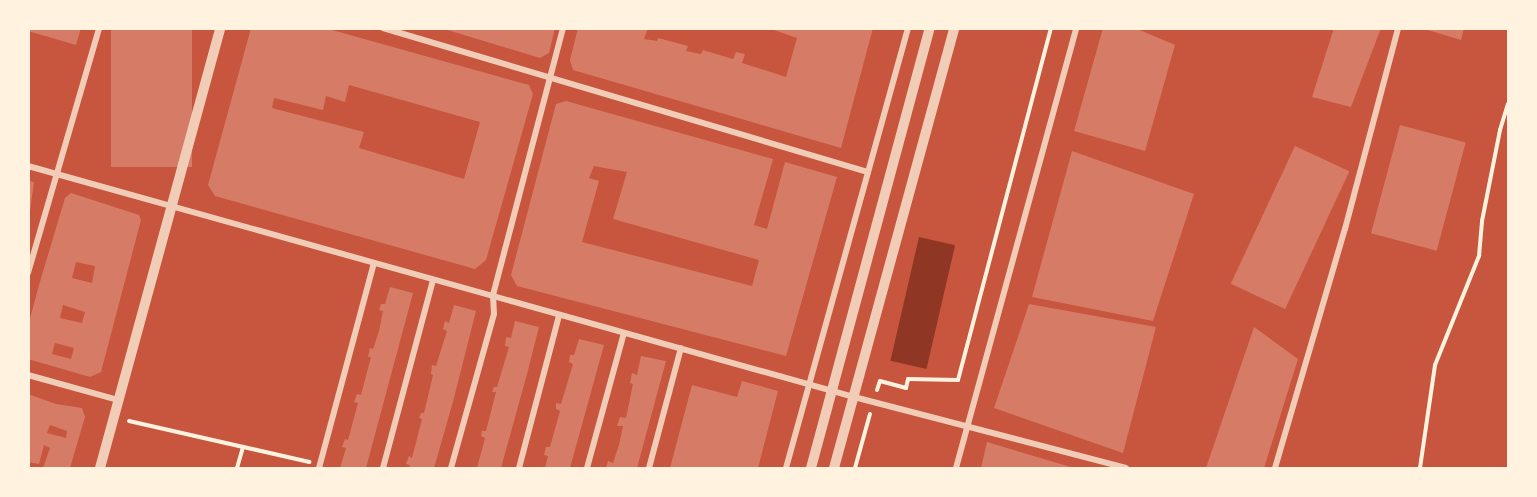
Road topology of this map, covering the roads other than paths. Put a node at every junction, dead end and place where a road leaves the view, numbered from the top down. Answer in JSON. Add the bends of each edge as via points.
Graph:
{"nodes":[{"id":1,"x":99,"y":28,"type":"edge"},
{"id":2,"x":220,"y":28,"type":"edge"},
{"id":3,"x":383,"y":28,"type":"edge"},
{"id":4,"x":563,"y":28,"type":"edge"},
{"id":5,"x":908,"y":28,"type":"edge"},
{"id":6,"x":930,"y":28,"type":"edge"},
{"id":7,"x":954,"y":28,"type":"edge"},
{"id":8,"x":1076,"y":28,"type":"edge"},
{"id":9,"x":1398,"y":28,"type":"edge"},
{"id":10,"x":549,"y":76,"type":"junction"},
{"id":11,"x":28,"y":166,"type":"edge"},
{"id":12,"x":867,"y":172,"type":"junction"},
{"id":13,"x":57,"y":175,"type":"junction"},
{"id":14,"x":171,"y":206,"type":"junction"},
{"id":15,"x":374,"y":263,"type":"junction"},
{"id":16,"x":28,"y":273,"type":"edge"},
{"id":17,"x":434,"y":280,"type":"junction"},
{"id":18,"x":493,"y":296,"type":"junction"},
{"id":19,"x":559,"y":315,"type":"junction"},
{"id":20,"x":624,"y":333,"type":"junction"},
{"id":21,"x":681,"y":348,"type":"junction"},
{"id":22,"x":28,"y":375,"type":"edge"},
{"id":23,"x":809,"y":384,"type":"junction"},
{"id":24,"x":833,"y":391,"type":"junction"},
{"id":25,"x":854,"y":397,"type":"junction"},
{"id":26,"x":118,"y":400,"type":"junction"},
{"id":27,"x":968,"y":425,"type":"junction"},
{"id":28,"x":320,"y":466,"type":"edge"},
{"id":29,"x":100,"y":468,"type":"edge"},
{"id":30,"x":382,"y":468,"type":"edge"},
{"id":31,"x":451,"y":468,"type":"edge"},
{"id":32,"x":519,"y":468,"type":"edge"},
{"id":33,"x":587,"y":468,"type":"edge"},
{"id":34,"x":649,"y":468,"type":"edge"},
{"id":35,"x":786,"y":468,"type":"edge"},
{"id":36,"x":810,"y":468,"type":"edge"},
{"id":37,"x":834,"y":468,"type":"edge"},
{"id":38,"x":956,"y":468,"type":"edge"},
{"id":39,"x":1126,"y":468,"type":"edge"},
{"id":40,"x":1275,"y":468,"type":"edge"}],
"edges":[{"from":1,"to":13,"type":"street"},
{"from":2,"to":14,"type":"street"},
{"from":3,"to":10,"type":"street"},
{"from":4,"to":10,"type":"street"},
{"from":5,"to":12,"type":"street"},
{"from":6,"to":24,"type":"street"},
{"from":7,"to":25,"type":"street"},
{"from":8,"to":27,"type":"street"},
{"from":9,"to":40,"type":"street","via":[[1345,229]]},
{"from":10,"to":12,"type":"street"},
{"from":10,"to":18,"type":"street"},
{"from":11,"to":13,"type":"street"},
{"from":12,"to":23,"type":"street"},
{"from":13,"to":14,"type":"street"},
{"from":13,"to":16,"type":"street"},
{"from":14,"to":15,"type":"street"},
{"from":14,"to":26,"type":"street"},
{"from":15,"to":17,"type":"street"},
{"from":15,"to":28,"type":"street"},
{"from":17,"to":18,"type":"street"},
{"from":17,"to":30,"type":"street"},
{"from":18,"to":19,"type":"street"},
{"from":18,"to":31,"type":"street","via":[[494,314]]},
{"from":19,"to":20,"type":"street"},
{"from":19,"to":32,"type":"street"},
{"from":20,"to":21,"type":"street"},
{"from":20,"to":33,"type":"street"},
{"from":21,"to":23,"type":"street"},
{"from":21,"to":34,"type":"street"},
{"from":22,"to":26,"type":"street"},
{"from":23,"to":24,"type":"street"},
{"from":23,"to":35,"type":"street"},
{"from":24,"to":25,"type":"street"},
{"from":24,"to":36,"type":"street"},
{"from":25,"to":27,"type":"street"},
{"from":25,"to":37,"type":"street"},
{"from":26,"to":29,"type":"street"},
{"from":27,"to":38,"type":"street"},
{"from":27,"to":39,"type":"street"}]}
